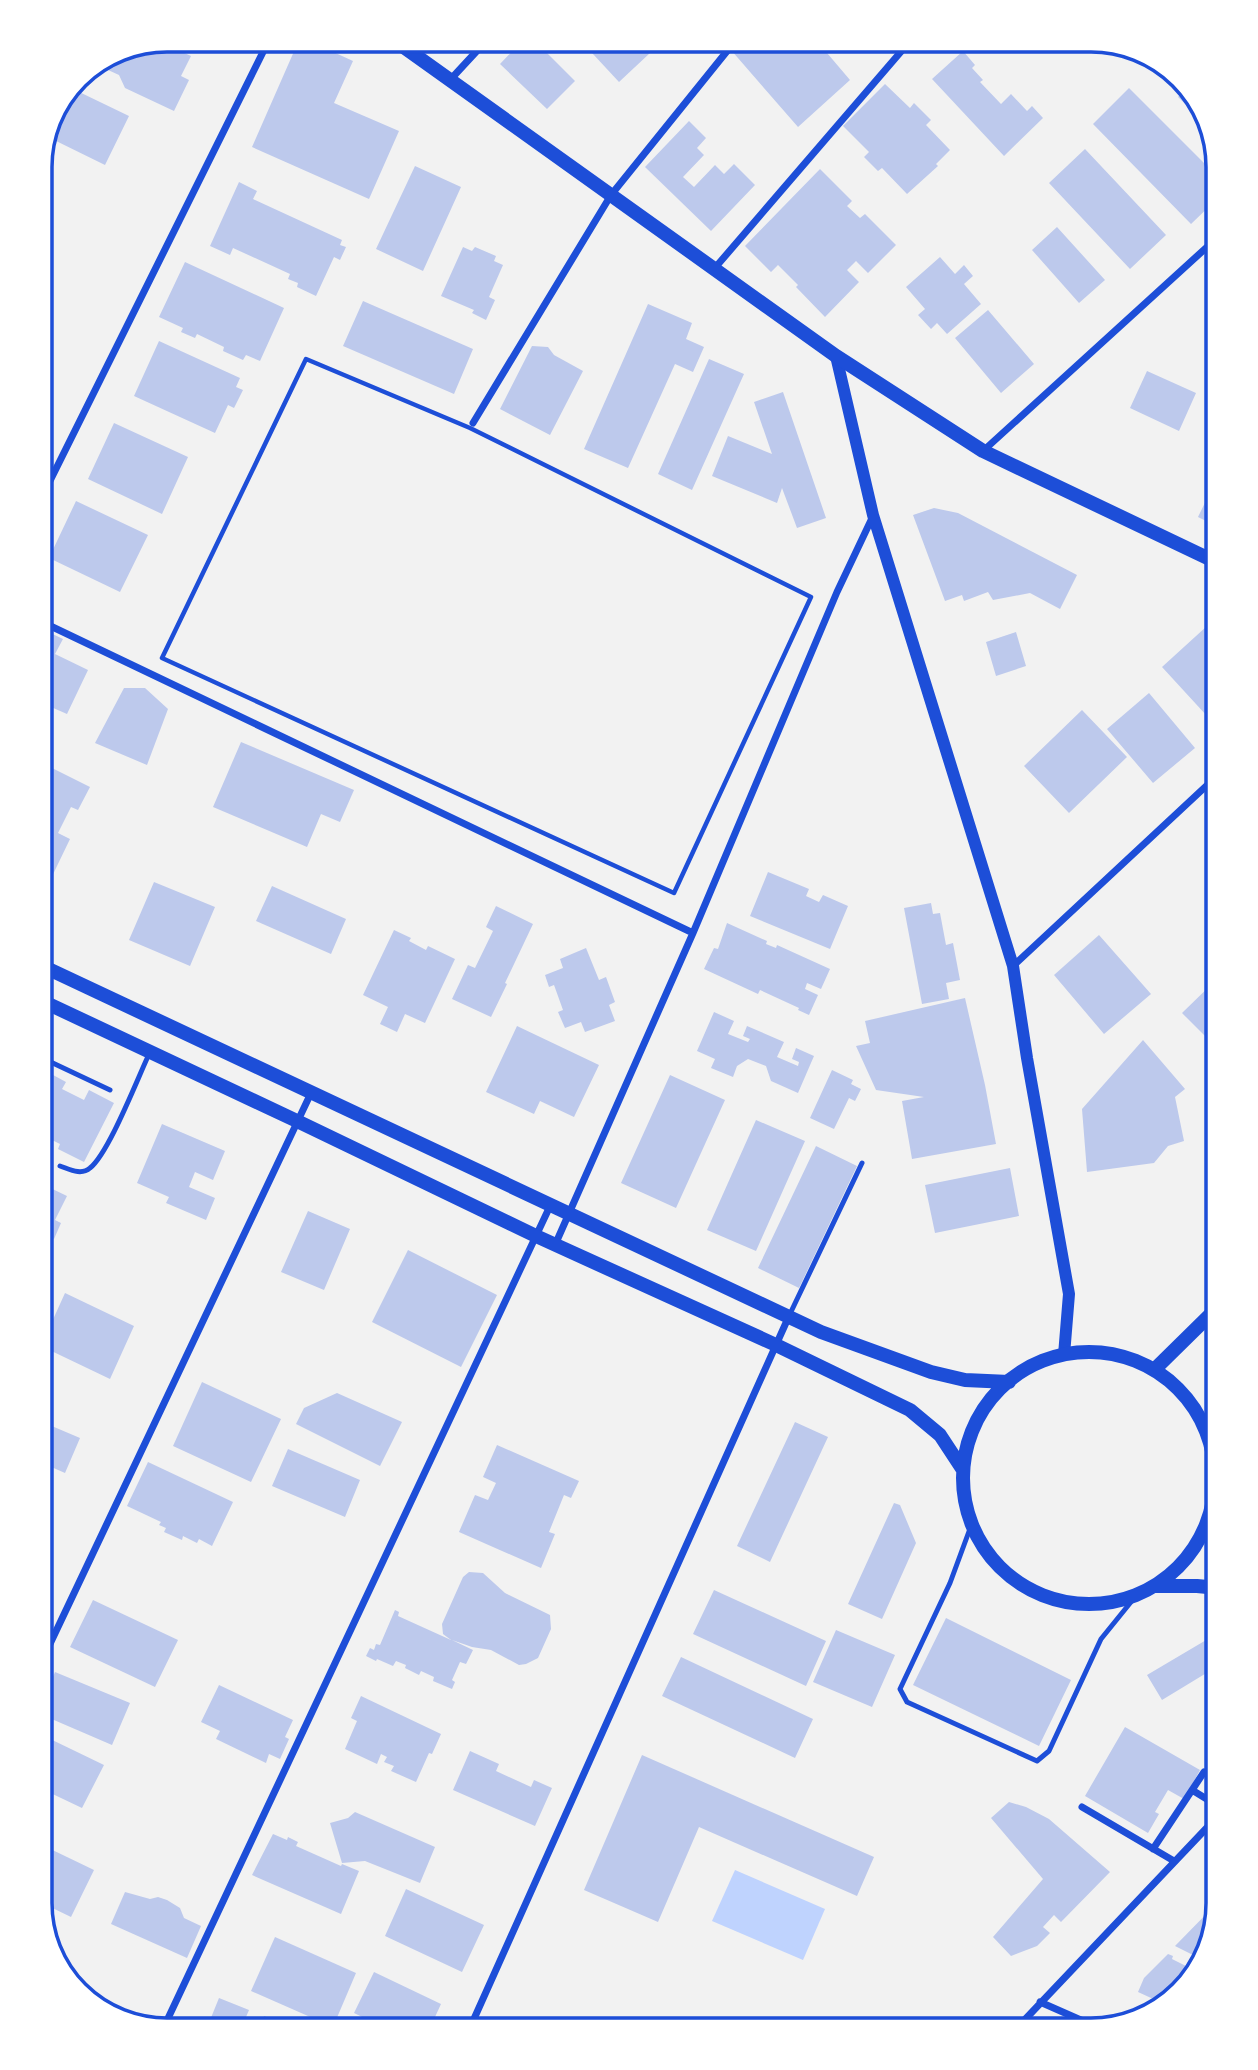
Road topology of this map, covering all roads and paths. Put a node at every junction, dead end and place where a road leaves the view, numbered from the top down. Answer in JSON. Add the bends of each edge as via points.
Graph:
{"nodes":[{"id":1,"x":263,"y":52,"type":"edge"},
{"id":2,"x":411,"y":52,"type":"edge"},
{"id":3,"x":476,"y":52,"type":"edge"},
{"id":4,"x":726,"y":53,"type":"edge"},
{"id":5,"x":900,"y":53,"type":"edge"},
{"id":6,"x":450,"y":80,"type":"junction"},
{"id":7,"x":611,"y":195,"type":"junction"},
{"id":8,"x":1206,"y":248,"type":"edge"},
{"id":9,"x":714,"y":269,"type":"junction"},
{"id":10,"x":836,"y":356,"type":"junction"},
{"id":11,"x":473,"y":423,"type":"dead end"},
{"id":12,"x":983,"y":451,"type":"junction"},
{"id":13,"x":53,"y":475,"type":"edge"},
{"id":14,"x":873,"y":515,"type":"junction"},
{"id":15,"x":1206,"y":557,"type":"edge"},
{"id":16,"x":53,"y":627,"type":"edge"},
{"id":17,"x":1206,"y":786,"type":"edge"},
{"id":18,"x":674,"y":893,"type":"joint"},
{"id":19,"x":693,"y":933,"type":"junction"},
{"id":20,"x":1013,"y":966,"type":"junction"},
{"id":21,"x":53,"y":972,"type":"edge"},
{"id":22,"x":53,"y":1006,"type":"edge"},
{"id":23,"x":150,"y":1052,"type":"junction"},
{"id":24,"x":52,"y":1063,"type":"edge"},
{"id":25,"x":110,"y":1090,"type":"dead end"},
{"id":26,"x":311,"y":1092,"type":"junction"},
{"id":27,"x":297,"y":1121,"type":"junction"},
{"id":28,"x":862,"y":1163,"type":"dead end"},
{"id":29,"x":60,"y":1166,"type":"dead end"},
{"id":30,"x":551,"y":1205,"type":"junction"},
{"id":31,"x":569,"y":1213,"type":"junction"},
{"id":32,"x":536,"y":1236,"type":"junction"},
{"id":33,"x":555,"y":1245,"type":"junction"},
{"id":34,"x":789,"y":1317,"type":"junction"},
{"id":35,"x":1206,"y":1319,"type":"edge"},
{"id":36,"x":776,"y":1345,"type":"junction"},
{"id":37,"x":1064,"y":1355,"type":"junction"},
{"id":38,"x":1156,"y":1368,"type":"junction"},
{"id":39,"x":1009,"y":1381,"type":"junction"},
{"id":40,"x":1206,"y":1441,"type":"edge"},
{"id":41,"x":963,"y":1470,"type":"junction"},
{"id":42,"x":1206,"y":1524,"type":"edge"},
{"id":43,"x":971,"y":1526,"type":"junction"},
{"id":44,"x":1156,"y":1586,"type":"junction"},
{"id":45,"x":1206,"y":1587,"type":"edge"},
{"id":46,"x":1135,"y":1597,"type":"junction"},
{"id":47,"x":52,"y":1639,"type":"edge"},
{"id":48,"x":1204,"y":1772,"type":"dead end"},
{"id":49,"x":1192,"y":1790,"type":"junction"},
{"id":50,"x":1206,"y":1799,"type":"edge"},
{"id":51,"x":1082,"y":1807,"type":"dead end"},
{"id":52,"x":1206,"y":1828,"type":"edge"},
{"id":53,"x":1153,"y":1849,"type":"junction"},
{"id":54,"x":1174,"y":1861,"type":"junction"},
{"id":55,"x":1040,"y":2002,"type":"junction"},
{"id":56,"x":169,"y":2017,"type":"edge"},
{"id":57,"x":475,"y":2017,"type":"edge"},
{"id":58,"x":1025,"y":2018,"type":"edge"},
{"id":59,"x":1076,"y":2018,"type":"edge"}],
"edges":[{"from":1,"to":13,"type":"street"},
{"from":2,"to":6,"type":"main road"},
{"from":3,"to":6,"type":"street"},
{"from":4,"to":7,"type":"street"},
{"from":5,"to":9,"type":"street"},
{"from":6,"to":7,"type":"main road"},
{"from":7,"to":9,"type":"main road"},
{"from":7,"to":11,"type":"street"},
{"from":8,"to":12,"type":"street"},
{"from":9,"to":10,"type":"main road"},
{"from":10,"to":12,"type":"main road"},
{"from":10,"to":14,"type":"street"},
{"from":12,"to":15,"type":"main road"},
{"from":14,"to":19,"type":"street"},
{"from":14,"to":20,"type":"street"},
{"from":16,"to":19,"type":"street"},
{"from":17,"to":20,"type":"street"},
{"from":18,"to":18,"type":"path","via":[[811,597],[470,428],[306,359],[162,658]]},
{"from":19,"to":31,"type":"street"},
{"from":20,"to":37,"type":"street","via":[[1069,1294]]},
{"from":21,"to":26,"type":"main road"},
{"from":22,"to":23,"type":"main road"},
{"from":23,"to":27,"type":"main road"},
{"from":23,"to":29,"type":"lane","via":[[102,1154],[89,1170],[77,1172]]},
{"from":24,"to":25,"type":"lane"},
{"from":26,"to":27,"type":"street"},
{"from":26,"to":30,"type":"main road"},
{"from":27,"to":32,"type":"main road"},
{"from":27,"to":47,"type":"street"},
{"from":28,"to":34,"type":"lane"},
{"from":30,"to":31,"type":"main road"},
{"from":30,"to":32,"type":"street"},
{"from":31,"to":33,"type":"street"},
{"from":31,"to":34,"type":"main road"},
{"from":32,"to":33,"type":"main road"},
{"from":32,"to":56,"type":"street"},
{"from":33,"to":36,"type":"main road"},
{"from":34,"to":36,"type":"street"},
{"from":34,"to":39,"type":"main road","via":[[932,1372],[965,1380]]},
{"from":35,"to":38,"type":"main road"},
{"from":36,"to":41,"type":"main road","via":[[910,1410],[940,1435]]},
{"from":36,"to":57,"type":"street"},
{"from":37,"to":38,"type":"main road","via":[[1112,1354]]},
{"from":37,"to":39,"type":"main road"},
{"from":38,"to":40,"type":"main road","via":[[1174,1382],[1198,1415]]},
{"from":39,"to":41,"type":"main road","via":[[986,1406],[970,1436]]},
{"from":41,"to":43,"type":"main road"},
{"from":42,"to":44,"type":"main road","via":[[1189,1556]]},
{"from":43,"to":46,"type":"main road","via":[[998,1567],[1038,1596],[1087,1606]]},
{"from":43,"to":46,"type":"lane","via":[[950,1583],[900,1689],[907,1702],[1037,1761],[1049,1751],[1101,1639]]},
{"from":44,"to":45,"type":"main road"},
{"from":44,"to":46,"type":"main road"},
{"from":48,"to":49,"type":"street"},
{"from":49,"to":50,"type":"street"},
{"from":49,"to":53,"type":"street"},
{"from":51,"to":53,"type":"street"},
{"from":52,"to":54,"type":"street"},
{"from":53,"to":54,"type":"street"},
{"from":54,"to":55,"type":"street"},
{"from":55,"to":58,"type":"street"},
{"from":55,"to":59,"type":"street"}]}
